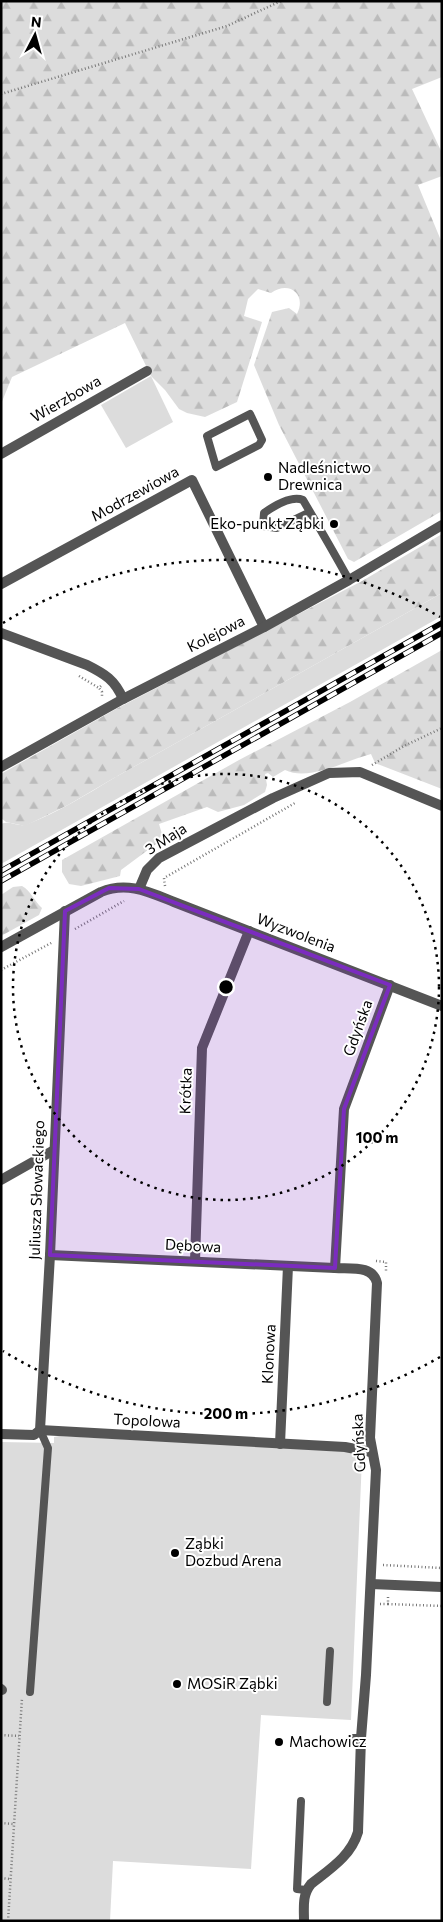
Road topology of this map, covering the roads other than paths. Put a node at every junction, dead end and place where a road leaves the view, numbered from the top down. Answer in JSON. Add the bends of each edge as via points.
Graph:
{"nodes":[{"id":1,"x":147,"y":371,"type":"dead end"},
{"id":2,"x":1,"y":454,"type":"edge"},
{"id":3,"x":216,"y":467,"type":"joint"},
{"id":4,"x":310,"y":512,"type":"junction"},
{"id":5,"x":442,"y":525,"type":"edge"},
{"id":6,"x":349,"y":580,"type":"junction"},
{"id":7,"x":1,"y":584,"type":"edge"},
{"id":8,"x":264,"y":627,"type":"junction"},
{"id":9,"x":1,"y":633,"type":"edge"},
{"id":10,"x":123,"y":699,"type":"junction"},
{"id":11,"x":1,"y":766,"type":"edge"},
{"id":12,"x":442,"y":806,"type":"edge"},
{"id":13,"x":139,"y":889,"type":"junction"},
{"id":14,"x":65,"y":911,"type":"junction"},
{"id":15,"x":249,"y":930,"type":"junction"},
{"id":16,"x":1,"y":947,"type":"edge"},
{"id":17,"x":390,"y":985,"type":"junction"},
{"id":18,"x":442,"y":1006,"type":"edge"},
{"id":19,"x":54,"y":1150,"type":"junction"},
{"id":20,"x":1,"y":1180,"type":"edge"},
{"id":21,"x":50,"y":1254,"type":"junction"},
{"id":22,"x":195,"y":1261,"type":"junction"},
{"id":23,"x":288,"y":1266,"type":"junction"},
{"id":24,"x":335,"y":1268,"type":"junction"},
{"id":25,"x":40,"y":1430,"type":"junction"},
{"id":26,"x":1,"y":1434,"type":"edge"},
{"id":27,"x":280,"y":1444,"type":"junction"},
{"id":28,"x":372,"y":1452,"type":"junction"},
{"id":29,"x":371,"y":1584,"type":"junction"},
{"id":30,"x":442,"y":1587,"type":"edge"},
{"id":31,"x":330,"y":1651,"type":"dead end"},
{"id":32,"x":26,"y":1692,"type":"road end"},
{"id":33,"x":327,"y":1702,"type":"dead end"},
{"id":34,"x":301,"y":1802,"type":"dead end"},
{"id":35,"x":306,"y":1890,"type":"junction"},
{"id":36,"x":304,"y":1921,"type":"edge"}],
"edges":[{"from":1,"to":2,"type":"street","name":"Wierzbowa"},
{"from":3,"to":3,"type":"lane","via":[[259,445],[262,440],[250,414],[208,436]]},
{"from":4,"to":4,"type":"lane","via":[[303,500],[295,498],[264,513],[263,526],[277,528]]},
{"from":4,"to":6,"type":"lane"},
{"from":5,"to":6,"type":"street","name":"Kolejowa"},
{"from":6,"to":8,"type":"street","name":"Kolejowa"},
{"from":7,"to":8,"type":"street","name":"Modrzewiowa","via":[[192,480]]},
{"from":8,"to":10,"type":"street","name":"Kolejowa"},
{"from":9,"to":10,"type":"street","via":[[87,665],[111,680]]},
{"from":10,"to":11,"type":"street","name":"Kolejowa"},
{"from":12,"to":13,"type":"street","name":"3 Maja","via":[[360,772],[329,773],[182,845],[152,864]]},
{"from":13,"to":14,"type":"street","via":[[109,888]]},
{"from":13,"to":15,"type":"street","name":"Wyzwolenia"},
{"from":14,"to":16,"type":"street"},
{"from":14,"to":19,"type":"street","name":"Juliusza Słowackiego"},
{"from":15,"to":17,"type":"street","name":"Wyzwolenia"},
{"from":15,"to":22,"type":"street","name":"Krótka","via":[[202,1048]]},
{"from":17,"to":18,"type":"street","name":"Wyzwolenia"},
{"from":17,"to":24,"type":"street","name":"Gdyńska","via":[[344,1109]]},
{"from":19,"to":20,"type":"street"},
{"from":19,"to":21,"type":"street","name":"Juliusza Słowackiego"},
{"from":21,"to":22,"type":"street","name":"Dębowa"},
{"from":21,"to":25,"type":"street","name":"Juliusza Słowackiego"},
{"from":22,"to":23,"type":"street","name":"Dębowa"},
{"from":23,"to":24,"type":"street","name":"Dębowa"},
{"from":23,"to":27,"type":"street","name":"Klonowa"},
{"from":24,"to":28,"type":"street","name":"Gdyńska","via":[[368,1270],[378,1284]]},
{"from":25,"to":26,"type":"street","via":[[34,1435]]},
{"from":25,"to":27,"type":"street","name":"Topolowa"},
{"from":25,"to":32,"type":"lane","via":[[48,1448]]},
{"from":27,"to":28,"type":"street","name":"Topolowa","via":[[345,1447]]},
{"from":28,"to":29,"type":"street","name":"Gdyńska","via":[[376,1470]]},
{"from":29,"to":30,"type":"street"},
{"from":29,"to":35,"type":"street","name":"Gdyńska","via":[[366,1675],[356,1738],[358,1832],[348,1853]]},
{"from":31,"to":33,"type":"lane"},
{"from":34,"to":35,"type":"lane","via":[[297,1889]]},
{"from":35,"to":36,"type":"street"}]}
